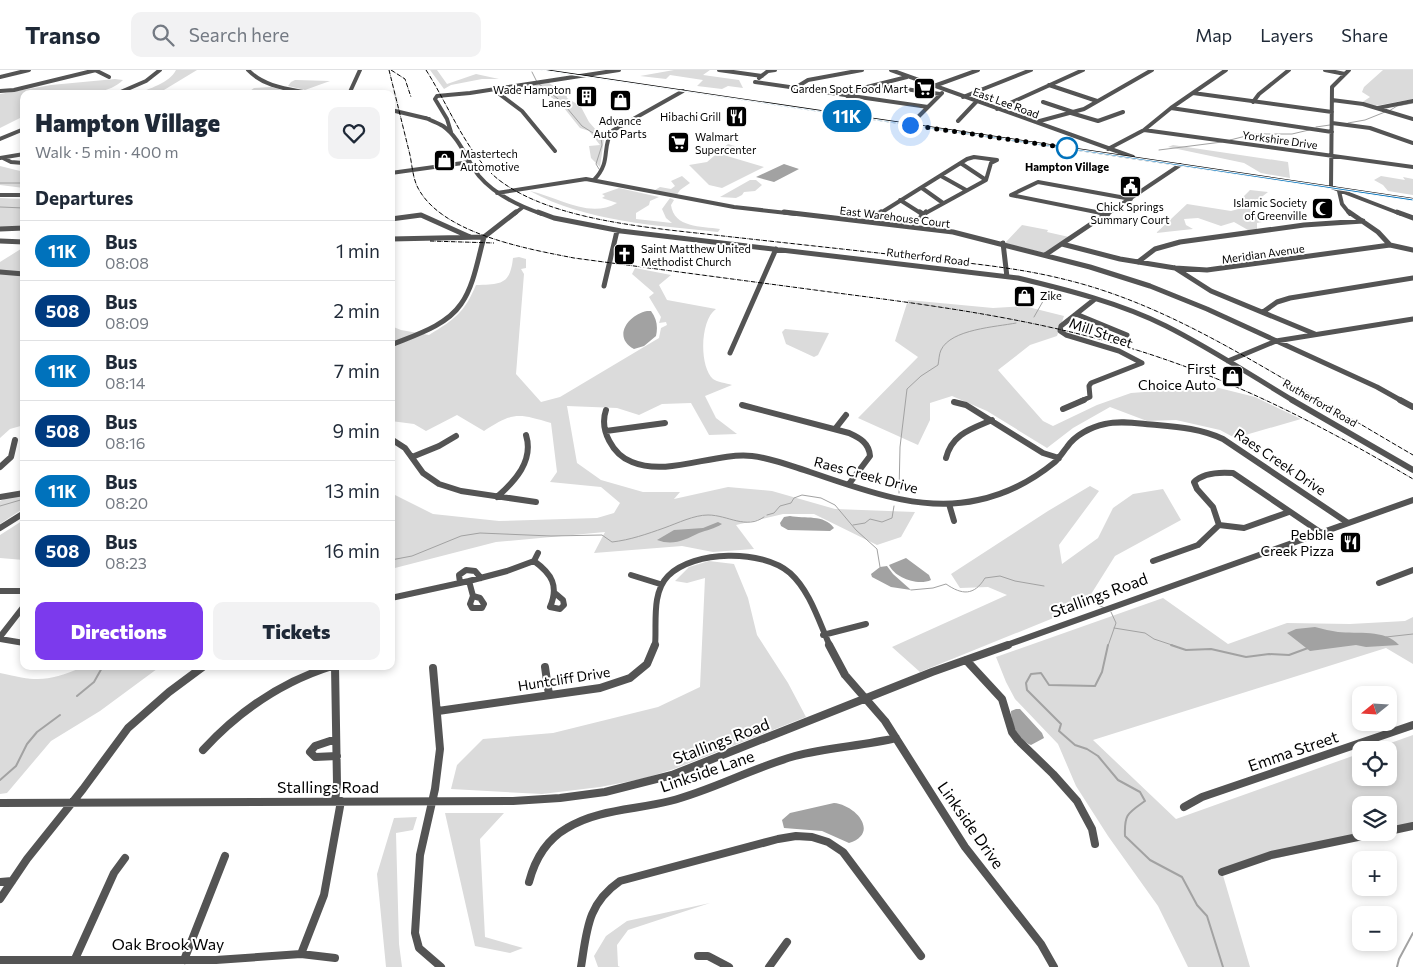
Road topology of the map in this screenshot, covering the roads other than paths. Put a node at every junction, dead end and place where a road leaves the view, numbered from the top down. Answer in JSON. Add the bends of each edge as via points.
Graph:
{"nodes":[{"id":1,"x":29,"y":70,"type":"edge"},
{"id":2,"x":95,"y":70,"type":"edge"},
{"id":3,"x":160,"y":70,"type":"edge"},
{"id":4,"x":248,"y":70,"type":"edge"},
{"id":5,"x":360,"y":70,"type":"edge"},
{"id":6,"x":543,"y":70,"type":"edge"},
{"id":7,"x":619,"y":70,"type":"edge"},
{"id":8,"x":720,"y":70,"type":"edge"},
{"id":9,"x":775,"y":70,"type":"edge"},
{"id":10,"x":862,"y":70,"type":"edge"},
{"id":11,"x":901,"y":70,"type":"edge"},
{"id":12,"x":978,"y":70,"type":"edge"},
{"id":13,"x":1031,"y":70,"type":"edge"},
{"id":14,"x":1083,"y":70,"type":"edge"},
{"id":15,"x":1152,"y":70,"type":"edge"},
{"id":16,"x":1226,"y":70,"type":"edge"},
{"id":17,"x":1289,"y":70,"type":"edge"},
{"id":18,"x":1325,"y":70,"type":"edge"},
{"id":19,"x":1349,"y":70,"type":"edge"},
{"id":20,"x":893,"y":71,"type":"edge"},
{"id":21,"x":1345,"y":74,"type":"junction"},
{"id":22,"x":109,"y":76,"type":"dead end"},
{"id":23,"x":580,"y":76,"type":"junction"},
{"id":24,"x":713,"y":76,"type":"dead end"},
{"id":25,"x":762,"y":76,"type":"junction"},
{"id":26,"x":909,"y":76,"type":"junction"},
{"id":27,"x":0,"y":77,"type":"edge"},
{"id":28,"x":874,"y":85,"type":"junction"},
{"id":29,"x":1049,"y":85,"type":"junction"},
{"id":30,"x":934,"y":86,"type":"junction"},
{"id":31,"x":796,"y":88,"type":"junction"},
{"id":32,"x":128,"y":90,"type":"edge"},
{"id":33,"x":296,"y":90,"type":"edge"},
{"id":34,"x":351,"y":90,"type":"edge"},
{"id":35,"x":494,"y":90,"type":"junction"},
{"id":36,"x":944,"y":90,"type":"junction"},
{"id":37,"x":0,"y":91,"type":"edge"},
{"id":38,"x":683,"y":91,"type":"junction"},
{"id":39,"x":1193,"y":92,"type":"junction"},
{"id":40,"x":940,"y":94,"type":"junction"},
{"id":41,"x":850,"y":96,"type":"junction"},
{"id":42,"x":963,"y":97,"type":"junction"},
{"id":43,"x":1332,"y":100,"type":"junction"},
{"id":44,"x":1097,"y":101,"type":"junction"},
{"id":45,"x":1413,"y":101,"type":"edge"},
{"id":46,"x":976,"y":102,"type":"junction"},
{"id":47,"x":1042,"y":102,"type":"dead end"},
{"id":48,"x":1253,"y":102,"type":"junction"},
{"id":49,"x":928,"y":107,"type":"junction"},
{"id":50,"x":1171,"y":108,"type":"junction"},
{"id":51,"x":1376,"y":108,"type":"junction"},
{"id":52,"x":996,"y":109,"type":"junction"},
{"id":53,"x":395,"y":111,"type":"edge"},
{"id":54,"x":1072,"y":112,"type":"junction"},
{"id":55,"x":1123,"y":112,"type":"dead end"},
{"id":56,"x":1332,"y":112,"type":"junction"},
{"id":57,"x":831,"y":113,"type":"junction"},
{"id":58,"x":443,"y":115,"type":"junction"},
{"id":59,"x":1413,"y":119,"type":"edge"},
{"id":60,"x":447,"y":121,"type":"junction"},
{"id":61,"x":958,"y":121,"type":"dead end"},
{"id":62,"x":436,"y":122,"type":"junction"},
{"id":63,"x":1034,"y":123,"type":"junction"},
{"id":64,"x":1332,"y":123,"type":"junction"},
{"id":65,"x":910,"y":125,"type":"junction"},
{"id":66,"x":1144,"y":130,"type":"junction"},
{"id":67,"x":20,"y":131,"type":"edge"},
{"id":68,"x":450,"y":132,"type":"junction"},
{"id":69,"x":1332,"y":132,"type":"junction"},
{"id":70,"x":0,"y":139,"type":"edge"},
{"id":71,"x":1412,"y":143,"type":"edge"},
{"id":72,"x":1400,"y":146,"type":"dead end"},
{"id":73,"x":556,"y":151,"type":"dead end"},
{"id":74,"x":1093,"y":152,"type":"junction"},
{"id":75,"x":1110,"y":153,"type":"junction"},
{"id":76,"x":20,"y":155,"type":"edge"},
{"id":77,"x":1332,"y":156,"type":"junction"},
{"id":78,"x":2,"y":158,"type":"edge"},
{"id":79,"x":1142,"y":159,"type":"junction"},
{"id":80,"x":470,"y":162,"type":"junction"},
{"id":81,"x":20,"y":163,"type":"edge"},
{"id":82,"x":962,"y":164,"type":"junction"},
{"id":83,"x":1180,"y":165,"type":"junction"},
{"id":84,"x":1413,"y":167,"type":"edge"},
{"id":85,"x":395,"y":172,"type":"edge"},
{"id":86,"x":941,"y":176,"type":"junction"},
{"id":87,"x":594,"y":180,"type":"junction"},
{"id":88,"x":986,"y":180,"type":"junction"},
{"id":89,"x":1332,"y":187,"type":"junction"},
{"id":90,"x":922,"y":188,"type":"junction"},
{"id":91,"x":966,"y":190,"type":"junction"},
{"id":92,"x":1339,"y":191,"type":"junction"},
{"id":93,"x":1358,"y":191,"type":"junction"},
{"id":94,"x":497,"y":193,"type":"junction"},
{"id":95,"x":0,"y":195,"type":"edge"},
{"id":96,"x":20,"y":195,"type":"edge"},
{"id":97,"x":1351,"y":196,"type":"junction"},
{"id":98,"x":1131,"y":199,"type":"junction"},
{"id":99,"x":1413,"y":199,"type":"edge"},
{"id":100,"x":900,"y":200,"type":"junction"},
{"id":101,"x":943,"y":203,"type":"junction"},
{"id":102,"x":523,"y":207,"type":"junction"},
{"id":103,"x":923,"y":214,"type":"junction"},
{"id":104,"x":1108,"y":214,"type":"junction"},
{"id":105,"x":877,"y":215,"type":"dead end"},
{"id":106,"x":395,"y":218,"type":"edge"},
{"id":107,"x":1413,"y":218,"type":"edge"},
{"id":108,"x":1363,"y":221,"type":"junction"},
{"id":109,"x":912,"y":226,"type":"junction"},
{"id":110,"x":20,"y":228,"type":"edge"},
{"id":111,"x":0,"y":229,"type":"edge"},
{"id":112,"x":617,"y":231,"type":"junction"},
{"id":113,"x":471,"y":237,"type":"junction"},
{"id":114,"x":484,"y":237,"type":"junction"},
{"id":115,"x":395,"y":239,"type":"edge"},
{"id":116,"x":0,"y":241,"type":"edge"},
{"id":117,"x":20,"y":242,"type":"edge"},
{"id":118,"x":1003,"y":243,"type":"junction"},
{"id":119,"x":1062,"y":244,"type":"junction"},
{"id":120,"x":1390,"y":245,"type":"junction"},
{"id":121,"x":776,"y":250,"type":"junction"},
{"id":122,"x":1413,"y":250,"type":"edge"},
{"id":123,"x":1045,"y":255,"type":"junction"},
{"id":124,"x":1138,"y":262,"type":"junction"},
{"id":125,"x":1175,"y":268,"type":"junction"},
{"id":126,"x":0,"y":272,"type":"edge"},
{"id":127,"x":20,"y":274,"type":"edge"},
{"id":128,"x":1007,"y":277,"type":"junction"},
{"id":129,"x":1413,"y":278,"type":"edge"},
{"id":130,"x":604,"y":286,"type":"dead end"},
{"id":131,"x":1096,"y":299,"type":"junction"},
{"id":132,"x":1263,"y":312,"type":"junction"},
{"id":133,"x":1076,"y":314,"type":"junction"},
{"id":134,"x":1413,"y":319,"type":"edge"},
{"id":135,"x":1127,"y":334,"type":"dead end"},
{"id":136,"x":1316,"y":335,"type":"junction"},
{"id":137,"x":1276,"y":341,"type":"junction"},
{"id":138,"x":395,"y":344,"type":"edge"},
{"id":139,"x":730,"y":353,"type":"dead end"},
{"id":140,"x":1228,"y":361,"type":"junction"},
{"id":141,"x":954,"y":402,"type":"dead end"},
{"id":142,"x":742,"y":405,"type":"dead end"},
{"id":143,"x":1413,"y":407,"type":"edge"},
{"id":144,"x":1063,"y":409,"type":"dead end"},
{"id":145,"x":606,"y":410,"type":"dead end"},
{"id":146,"x":846,"y":415,"type":"dead end"},
{"id":147,"x":992,"y":420,"type":"junction"},
{"id":148,"x":665,"y":423,"type":"dead end"},
{"id":149,"x":835,"y":429,"type":"junction"},
{"id":150,"x":606,"y":431,"type":"junction"},
{"id":151,"x":526,"y":434,"type":"dead end"},
{"id":152,"x":456,"y":436,"type":"dead end"},
{"id":153,"x":15,"y":440,"type":"dead end"},
{"id":154,"x":395,"y":441,"type":"edge"},
{"id":155,"x":412,"y":457,"type":"junction"},
{"id":156,"x":946,"y":458,"type":"dead end"},
{"id":157,"x":1059,"y":458,"type":"junction"},
{"id":158,"x":0,"y":467,"type":"edge"},
{"id":159,"x":1413,"y":470,"type":"edge"},
{"id":160,"x":849,"y":484,"type":"junction"},
{"id":161,"x":20,"y":494,"type":"edge"},
{"id":162,"x":0,"y":497,"type":"edge"},
{"id":163,"x":497,"y":497,"type":"junction"},
{"id":164,"x":1413,"y":500,"type":"edge"},
{"id":165,"x":536,"y":502,"type":"dead end"},
{"id":166,"x":949,"y":504,"type":"junction"},
{"id":167,"x":1289,"y":512,"type":"junction"},
{"id":168,"x":20,"y":516,"type":"edge"},
{"id":169,"x":954,"y":521,"type":"dead end"},
{"id":170,"x":1348,"y":523,"type":"junction"},
{"id":171,"x":1219,"y":526,"type":"junction"},
{"id":172,"x":0,"y":528,"type":"edge"},
{"id":173,"x":1320,"y":532,"type":"junction"},
{"id":174,"x":538,"y":553,"type":"dead end"},
{"id":175,"x":534,"y":561,"type":"junction"},
{"id":176,"x":1153,"y":561,"type":"dead end"},
{"id":177,"x":1413,"y":570,"type":"edge"},
{"id":178,"x":631,"y":575,"type":"dead end"},
{"id":179,"x":481,"y":578,"type":"junction"},
{"id":180,"x":469,"y":581,"type":"junction"},
{"id":181,"x":460,"y":582,"type":"junction"},
{"id":182,"x":1379,"y":583,"type":"dead end"},
{"id":183,"x":660,"y":584,"type":"junction"},
{"id":184,"x":0,"y":591,"type":"edge"},
{"id":185,"x":20,"y":591,"type":"edge"},
{"id":186,"x":556,"y":594,"type":"dead end"},
{"id":187,"x":473,"y":596,"type":"dead end"},
{"id":188,"x":395,"y":597,"type":"edge"},
{"id":189,"x":20,"y":611,"type":"edge"},
{"id":190,"x":866,"y":624,"type":"dead end"},
{"id":191,"x":824,"y":635,"type":"junction"},
{"id":192,"x":0,"y":638,"type":"edge"},
{"id":193,"x":20,"y":642,"type":"edge"},
{"id":194,"x":966,"y":660,"type":"junction"},
{"id":195,"x":546,"y":667,"type":"dead end"},
{"id":196,"x":433,"y":668,"type":"dead end"},
{"id":197,"x":199,"y":670,"type":"edge"},
{"id":198,"x":324,"y":670,"type":"edge"},
{"id":199,"x":334,"y":670,"type":"edge"},
{"id":200,"x":549,"y":695,"type":"junction"},
{"id":201,"x":866,"y":699,"type":"junction"},
{"id":202,"x":438,"y":711,"type":"junction"},
{"id":203,"x":1413,"y":724,"type":"edge"},
{"id":204,"x":896,"y":738,"type":"junction"},
{"id":205,"x":336,"y":739,"type":"junction"},
{"id":206,"x":204,"y":750,"type":"dead end"},
{"id":207,"x":337,"y":756,"type":"junction"},
{"id":208,"x":338,"y":801,"type":"junction"},
{"id":209,"x":72,"y":802,"type":"junction"},
{"id":210,"x":432,"y":802,"type":"junction"},
{"id":211,"x":0,"y":803,"type":"edge"},
{"id":212,"x":1184,"y":807,"type":"dead end"},
{"id":213,"x":1413,"y":826,"type":"edge"},
{"id":214,"x":1397,"y":829,"type":"edge"},
{"id":215,"x":1352,"y":838,"type":"edge"},
{"id":216,"x":1095,"y":844,"type":"dead end"},
{"id":217,"x":225,"y":856,"type":"dead end"},
{"id":218,"x":125,"y":858,"type":"dead end"},
{"id":219,"x":1222,"y":872,"type":"dead end"},
{"id":220,"x":12,"y":881,"type":"junction"},
{"id":221,"x":0,"y":882,"type":"edge"},
{"id":222,"x":529,"y":882,"type":"dead end"},
{"id":223,"x":0,"y":899,"type":"edge"},
{"id":224,"x":788,"y":942,"type":"dead end"},
{"id":225,"x":301,"y":954,"type":"junction"},
{"id":226,"x":698,"y":956,"type":"dead end"},
{"id":227,"x":920,"y":956,"type":"dead end"},
{"id":228,"x":335,"y":958,"type":"dead end"},
{"id":229,"x":75,"y":959,"type":"junction"},
{"id":230,"x":0,"y":960,"type":"edge"},
{"id":231,"x":184,"y":960,"type":"junction"},
{"id":232,"x":441,"y":967,"type":"edge"},
{"id":233,"x":581,"y":967,"type":"edge"},
{"id":234,"x":729,"y":967,"type":"edge"},
{"id":235,"x":769,"y":967,"type":"edge"},
{"id":236,"x":1054,"y":967,"type":"edge"}],
"edges":[{"from":1,"to":27,"type":"street"},
{"from":2,"to":22,"type":"street"},
{"from":2,"to":37,"type":"street"},
{"from":3,"to":32,"type":"street"},
{"from":4,"to":33,"type":"street","via":[[268,83]]},
{"from":5,"to":34,"type":"street"},
{"from":6,"to":23,"type":"main road"},
{"from":7,"to":23,"type":"street"},
{"from":8,"to":24,"type":"street"},
{"from":8,"to":25,"type":"street"},
{"from":9,"to":25,"type":"street"},
{"from":10,"to":31,"type":"street","via":[[808,80]]},
{"from":11,"to":20,"type":"street"},
{"from":12,"to":30,"type":"street"},
{"from":13,"to":42,"type":"street"},
{"from":14,"to":29,"type":"street"},
{"from":15,"to":44,"type":"street"},
{"from":16,"to":39,"type":"street"},
{"from":17,"to":48,"type":"street"},
{"from":18,"to":21,"type":"street"},
{"from":19,"to":21,"type":"street"},
{"from":20,"to":26,"type":"street","name":"East Lee Road"},
{"from":21,"to":43,"type":"street","via":[[1333,84]]},
{"from":23,"to":35,"type":"street"},
{"from":23,"to":38,"type":"main road"},
{"from":25,"to":31,"type":"street","via":[[755,82]]},
{"from":26,"to":28,"type":"street"},
{"from":26,"to":30,"type":"street","name":"East Lee Road"},
{"from":28,"to":40,"type":"street"},
{"from":28,"to":41,"type":"street","via":[[859,89]]},
{"from":29,"to":44,"type":"street"},
{"from":29,"to":52,"type":"street"},
{"from":30,"to":36,"type":"street","name":"East Lee Road"},
{"from":31,"to":41,"type":"street"},
{"from":35,"to":58,"type":"street","via":[[436,97]]},
{"from":35,"to":73,"type":"street","via":[[522,111]]},
{"from":36,"to":40,"type":"street"},
{"from":36,"to":42,"type":"street","name":"East Lee Road"},
{"from":38,"to":57,"type":"main road"},
{"from":38,"to":87,"type":"street","via":[[612,131],[607,140],[605,167]]},
{"from":39,"to":48,"type":"street"},
{"from":39,"to":50,"type":"street"},
{"from":40,"to":49,"type":"street"},
{"from":41,"to":49,"type":"street"},
{"from":41,"to":57,"type":"street"},
{"from":42,"to":46,"type":"street","name":"East Lee Road"},
{"from":43,"to":51,"type":"street"},
{"from":43,"to":56,"type":"street"},
{"from":44,"to":54,"type":"street"},
{"from":45,"to":51,"type":"street"},
{"from":46,"to":52,"type":"street","name":"East Lee Road"},
{"from":46,"to":61,"type":"street"},
{"from":47,"to":54,"type":"street"},
{"from":48,"to":56,"type":"street"},
{"from":49,"to":65,"type":"street"},
{"from":50,"to":66,"type":"street"},
{"from":50,"to":69,"type":"street"},
{"from":51,"to":59,"type":"street"},
{"from":52,"to":63,"type":"street","name":"East Lee Road"},
{"from":53,"to":62,"type":"street","name":"Rutherford Road"},
{"from":54,"to":55,"type":"street","via":[[1099,121]]},
{"from":54,"to":63,"type":"street"},
{"from":56,"to":64,"type":"street"},
{"from":57,"to":65,"type":"main road"},
{"from":58,"to":60,"type":"street"},
{"from":58,"to":62,"type":"street","via":[[443,120]]},
{"from":60,"to":62,"type":"street"},
{"from":60,"to":68,"type":"street"},
{"from":62,"to":68,"type":"street","name":"Rutherford Road"},
{"from":63,"to":75,"type":"street","name":"East Lee Road"},
{"from":64,"to":69,"type":"street"},
{"from":64,"to":71,"type":"street","via":[[1370,128]]},
{"from":65,"to":74,"type":"main road"},
{"from":66,"to":75,"type":"street"},
{"from":66,"to":77,"type":"street","name":"Yorkshire Drive"},
{"from":67,"to":70,"type":"street"},
{"from":68,"to":80,"type":"street","name":"Rutherford Road"},
{"from":69,"to":77,"type":"street"},
{"from":71,"to":72,"type":"street"},
{"from":74,"to":75,"type":"main road"},
{"from":74,"to":75,"type":"main road"},
{"from":75,"to":79,"type":"main road"},
{"from":75,"to":79,"type":"main road"},
{"from":76,"to":78,"type":"street"},
{"from":77,"to":84,"type":"street","name":"Yorkshire Drive"},
{"from":77,"to":89,"type":"street"},
{"from":78,"to":81,"type":"street"},
{"from":79,"to":83,"type":"main road"},
{"from":80,"to":85,"type":"street"},
{"from":80,"to":94,"type":"street","name":"Rutherford Road","via":[[482,181]]},
{"from":82,"to":86,"type":"street"},
{"from":82,"to":88,"type":"street"},
{"from":82,"to":88,"type":"street","via":[[974,157],[997,160],[991,163]]},
{"from":83,"to":89,"type":"main road"},
{"from":83,"to":98,"type":"street"},
{"from":86,"to":90,"type":"street"},
{"from":86,"to":91,"type":"street"},
{"from":87,"to":94,"type":"street","name":"East Warehouse Court","via":[[574,179]]},
{"from":87,"to":109,"type":"street","name":"East Warehouse Court","via":[[736,208]]},
{"from":88,"to":91,"type":"street"},
{"from":89,"to":92,"type":"street"},
{"from":89,"to":93,"type":"main road"},
{"from":90,"to":100,"type":"street"},
{"from":90,"to":101,"type":"street"},
{"from":91,"to":101,"type":"street"},
{"from":92,"to":97,"type":"street"},
{"from":92,"to":108,"type":"street","via":[[1342,206]]},
{"from":93,"to":97,"type":"main road","via":[[1348,193]]},
{"from":93,"to":99,"type":"main road"},
{"from":94,"to":102,"type":"street","name":"Rutherford Road"},
{"from":95,"to":96,"type":"street"},
{"from":97,"to":107,"type":"street"},
{"from":98,"to":104,"type":"street"},
{"from":98,"to":104,"type":"street","via":[[1038,182],[1011,195]]},
{"from":100,"to":103,"type":"street"},
{"from":100,"to":105,"type":"street"},
{"from":101,"to":103,"type":"street"},
{"from":102,"to":112,"type":"street","name":"Rutherford Road","via":[[567,221]]},
{"from":102,"to":114,"type":"street"},
{"from":103,"to":109,"type":"street"},
{"from":104,"to":119,"type":"street"},
{"from":106,"to":113,"type":"street","via":[[421,215]]},
{"from":108,"to":120,"type":"street"},
{"from":108,"to":124,"type":"street","via":[[1304,225],[1180,242],[1155,249]]},
{"from":109,"to":118,"type":"street","name":"East Warehouse Court"},
{"from":110,"to":111,"type":"street"},
{"from":112,"to":121,"type":"street","name":"Rutherford Road"},
{"from":112,"to":130,"type":"street"},
{"from":113,"to":114,"type":"street"},
{"from":113,"to":115,"type":"street"},
{"from":114,"to":138,"type":"street","via":[[462,303],[434,326]]},
{"from":116,"to":117,"type":"street"},
{"from":118,"to":123,"type":"street","name":"East Warehouse Court"},
{"from":118,"to":128,"type":"street"},
{"from":119,"to":123,"type":"street"},
{"from":119,"to":124,"type":"street","name":"Meridian Avenue"},
{"from":120,"to":122,"type":"street"},
{"from":120,"to":125,"type":"street","name":"Meridian Avenue","via":[[1223,270]]},
{"from":121,"to":128,"type":"street","name":"Rutherford Road"},
{"from":121,"to":139,"type":"street"},
{"from":123,"to":137,"type":"street","name":"East Warehouse Court","via":[[1150,286]]},
{"from":124,"to":125,"type":"street","name":"Meridian Avenue"},
{"from":125,"to":132,"type":"street","via":[[1204,288]]},
{"from":126,"to":127,"type":"street"},
{"from":128,"to":131,"type":"street","name":"Rutherford Road","via":[[1052,285]]},
{"from":129,"to":132,"type":"street","via":[[1290,298]]},
{"from":131,"to":133,"type":"street","name":"Mill Street"},
{"from":131,"to":140,"type":"street","name":"Rutherford Road","via":[[1155,320]]},
{"from":132,"to":136,"type":"street"},
{"from":133,"to":135,"type":"street"},
{"from":133,"to":144,"type":"street","name":"Mill Street","via":[[1061,326],[1061,332],[1128,354],[1142,363],[1091,383],[1090,397]]},
{"from":134,"to":136,"type":"street"},
{"from":136,"to":137,"type":"street"},
{"from":137,"to":140,"type":"street"},
{"from":137,"to":143,"type":"street"},
{"from":140,"to":159,"type":"street","name":"Rutherford Road"},
{"from":141,"to":147,"type":"street"},
{"from":142,"to":149,"type":"street"},
{"from":145,"to":150,"type":"street","name":"Raes Creek Drive","via":[[603,421]]},
{"from":146,"to":149,"type":"street"},
{"from":147,"to":156,"type":"street","via":[[954,439],[947,448]]},
{"from":147,"to":157,"type":"street","via":[[1043,453]]},
{"from":148,"to":150,"type":"street"},
{"from":149,"to":160,"type":"street","via":[[860,438],[870,451],[869,459]]},
{"from":150,"to":160,"type":"street","name":"Raes Creek Drive","via":[[615,452],[637,463],[669,466],[746,455]]},
{"from":151,"to":163,"type":"street","via":[[528,449],[525,463]]},
{"from":152,"to":155,"type":"street"},
{"from":153,"to":158,"type":"street","via":[[11,457]]},
{"from":154,"to":155,"type":"street"},
{"from":155,"to":163,"type":"street","via":[[423,473],[440,484]]},
{"from":157,"to":166,"type":"street","name":"Raes Creek Drive","via":[[1006,492],[979,501]]},
{"from":157,"to":170,"type":"street","name":"Raes Creek Drive","via":[[1074,440],[1102,424],[1125,422],[1194,428],[1229,442]]},
{"from":160,"to":166,"type":"street","name":"Raes Creek Drive","via":[[910,501]]},
{"from":161,"to":162,"type":"street"},
{"from":163,"to":165,"type":"street"},
{"from":164,"to":170,"type":"street","name":"Stallings Road"},
{"from":166,"to":169,"type":"street"},
{"from":167,"to":171,"type":"street","via":[[1244,528]]},
{"from":167,"to":171,"type":"street","via":[[1237,475],[1218,472],[1198,478],[1193,484],[1212,505]]},
{"from":167,"to":173,"type":"street"},
{"from":168,"to":172,"type":"street"},
{"from":170,"to":173,"type":"street","name":"Stallings Road"},
{"from":171,"to":176,"type":"street","via":[[1202,544]]},
{"from":173,"to":194,"type":"street","name":"Stallings Road"},
{"from":174,"to":175,"type":"street"},
{"from":175,"to":179,"type":"street"},
{"from":175,"to":186,"type":"street","via":[[550,575]]},
{"from":177,"to":182,"type":"street"},
{"from":178,"to":183,"type":"street"},
{"from":179,"to":180,"type":"street"},
{"from":179,"to":181,"type":"street","via":[[475,571],[466,570],[459,575]]},
{"from":180,"to":181,"type":"street"},
{"from":180,"to":187,"type":"street"},
{"from":181,"to":188,"type":"street"},
{"from":183,"to":191,"type":"street","via":[[676,569],[698,560],[735,556],[766,560],[795,578]]},
{"from":183,"to":200,"type":"street","name":"Huntcliff Drive","via":[[656,602],[656,646],[646,666],[614,684]]},
{"from":184,"to":185,"type":"street"},
{"from":189,"to":192,"type":"street"},
{"from":190,"to":191,"type":"street"},
{"from":191,"to":201,"type":"street","via":[[842,670]]},
{"from":192,"to":193,"type":"street"},
{"from":194,"to":201,"type":"street","name":"Stallings Road"},
{"from":194,"to":216,"type":"street","via":[[1002,699],[1012,732],[1018,740],[1074,797],[1095,832]]},
{"from":195,"to":200,"type":"street"},
{"from":196,"to":202,"type":"street"},
{"from":197,"to":209,"type":"street","via":[[128,728]]},
{"from":198,"to":206,"type":"street","via":[[259,700],[219,732]]},
{"from":199,"to":205,"type":"street"},
{"from":200,"to":202,"type":"street","name":"Huntcliff Drive"},
{"from":201,"to":204,"type":"street","name":"Linkside Drive"},
{"from":201,"to":210,"type":"street","name":"Stallings Road","via":[[694,768],[637,785],[554,799]]},
{"from":202,"to":210,"type":"street","via":[[441,741]]},
{"from":203,"to":212,"type":"street","name":"Emma Street","via":[[1202,797]]},
{"from":204,"to":222,"type":"street","name":"Linkside Lane","via":[[795,756],[686,796],[577,822],[545,845],[534,862]]},
{"from":204,"to":236,"type":"street","name":"Linkside Drive","via":[[956,834],[1041,944]]},
{"from":205,"to":207,"type":"street"},
{"from":205,"to":207,"type":"street","via":[[315,746],[310,752],[315,757]]},
{"from":207,"to":208,"type":"street"},
{"from":208,"to":209,"type":"street","name":"Stallings Road"},
{"from":208,"to":210,"type":"street","name":"Stallings Road"},
{"from":208,"to":225,"type":"street","via":[[324,894]]},
{"from":209,"to":211,"type":"street","name":"Stallings Road"},
{"from":209,"to":220,"type":"street"},
{"from":210,"to":232,"type":"street","via":[[420,855],[415,933],[419,948]]},
{"from":213,"to":214,"type":"street"},
{"from":215,"to":219,"type":"street","via":[[1271,855]]},
{"from":217,"to":231,"type":"street"},
{"from":218,"to":229,"type":"street","via":[[114,873]]},
{"from":220,"to":221,"type":"street"},
{"from":220,"to":223,"type":"street"},
{"from":224,"to":235,"type":"street"},
{"from":225,"to":228,"type":"street","name":"Oak Brook Way"},
{"from":225,"to":231,"type":"street","name":"Oak Brook Way"},
{"from":226,"to":234,"type":"street","via":[[708,956]]},
{"from":227,"to":233,"type":"street","via":[[843,852],[826,841],[804,835],[620,881],[594,904]]},
{"from":229,"to":230,"type":"street","name":"Oak Brook Way"},
{"from":229,"to":231,"type":"street","name":"Oak Brook Way"}]}
